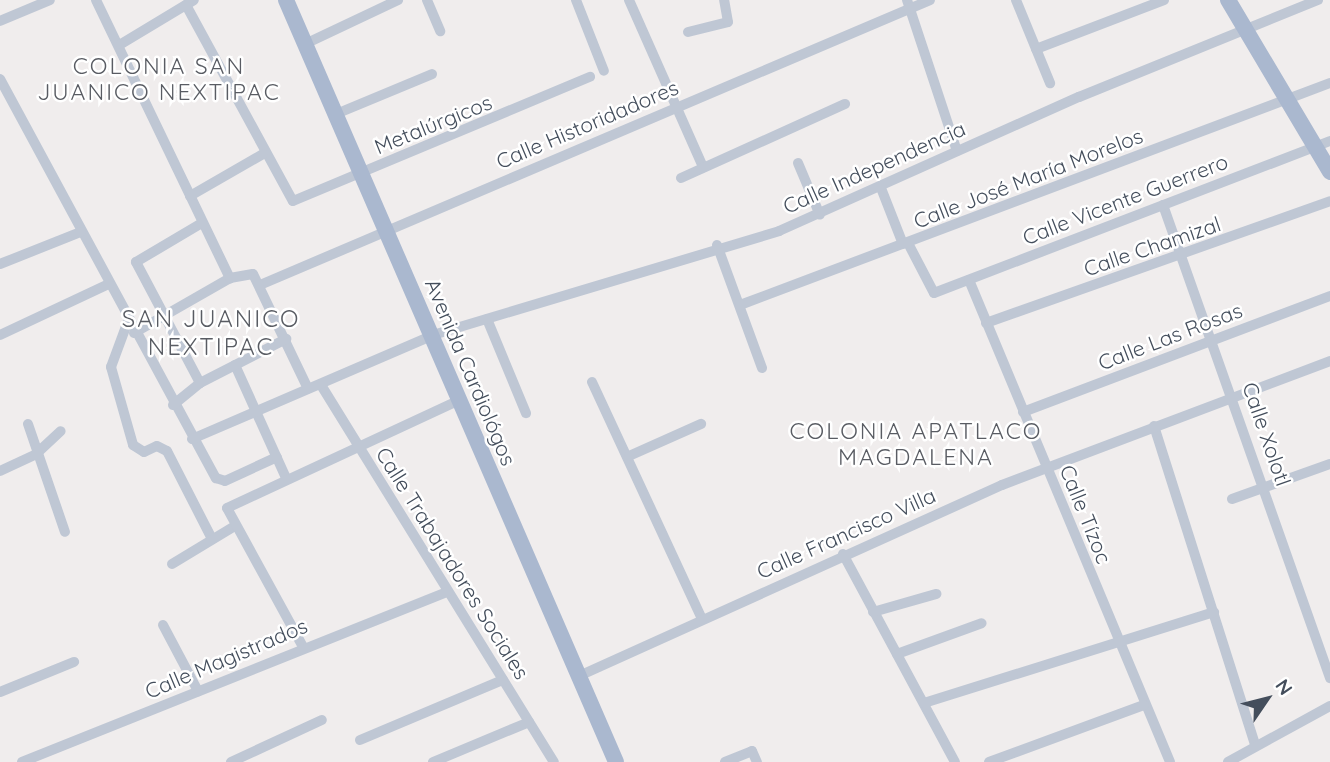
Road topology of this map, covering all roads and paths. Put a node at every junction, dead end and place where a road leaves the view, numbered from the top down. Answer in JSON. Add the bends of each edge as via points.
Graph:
{"nodes":[{"id":1,"x":50,"y":0,"type":"edge"},
{"id":2,"x":96,"y":0,"type":"edge"},
{"id":3,"x":286,"y":0,"type":"edge"},
{"id":4,"x":398,"y":0,"type":"edge"},
{"id":5,"x":427,"y":0,"type":"edge"},
{"id":6,"x":576,"y":0,"type":"edge"},
{"id":7,"x":629,"y":0,"type":"edge"},
{"id":8,"x":724,"y":0,"type":"edge"},
{"id":9,"x":930,"y":0,"type":"edge"},
{"id":10,"x":1016,"y":0,"type":"edge"},
{"id":11,"x":1164,"y":0,"type":"edge"},
{"id":12,"x":1228,"y":0,"type":"edge"},
{"id":13,"x":1318,"y":0,"type":"edge"},
{"id":14,"x":190,"y":2,"type":"edge"},
{"id":15,"x":908,"y":3,"type":"edge"},
{"id":16,"x":0,"y":21,"type":"edge"},
{"id":17,"x":1244,"y":27,"type":"junction"},
{"id":18,"x":440,"y":31,"type":"dead end"},
{"id":19,"x":688,"y":32,"type":"dead end"},
{"id":20,"x":121,"y":44,"type":"junction"},
{"id":21,"x":305,"y":44,"type":"junction"},
{"id":22,"x":1036,"y":49,"type":"junction"},
{"id":23,"x":604,"y":71,"type":"dead end"},
{"id":24,"x":432,"y":74,"type":"dead end"},
{"id":25,"x":590,"y":77,"type":"dead end"},
{"id":26,"x":0,"y":79,"type":"edge"},
{"id":27,"x":1050,"y":83,"type":"dead end"},
{"id":28,"x":1330,"y":83,"type":"edge"},
{"id":29,"x":3,"y":94,"type":"edge"},
{"id":30,"x":1286,"y":100,"type":"junction"},
{"id":31,"x":845,"y":104,"type":"dead end"},
{"id":32,"x":676,"y":106,"type":"junction"},
{"id":33,"x":336,"y":114,"type":"junction"},
{"id":34,"x":1323,"y":144,"type":"edge"},
{"id":35,"x":957,"y":151,"type":"junction"},
{"id":36,"x":263,"y":154,"type":"junction"},
{"id":37,"x":798,"y":163,"type":"dead end"},
{"id":38,"x":704,"y":167,"type":"junction"},
{"id":39,"x":1330,"y":172,"type":"edge"},
{"id":40,"x":363,"y":173,"type":"junction"},
{"id":41,"x":681,"y":178,"type":"dead end"},
{"id":42,"x":881,"y":188,"type":"junction"},
{"id":43,"x":190,"y":196,"type":"junction"},
{"id":44,"x":1330,"y":201,"type":"edge"},
{"id":45,"x":1163,"y":205,"type":"junction"},
{"id":46,"x":820,"y":215,"type":"junction"},
{"id":47,"x":202,"y":223,"type":"junction"},
{"id":48,"x":388,"y":231,"type":"junction"},
{"id":49,"x":81,"y":232,"type":"junction"},
{"id":50,"x":717,"y":245,"type":"junction"},
{"id":51,"x":906,"y":245,"type":"junction"},
{"id":52,"x":1182,"y":257,"type":"junction"},
{"id":53,"x":0,"y":264,"type":"edge"},
{"id":54,"x":230,"y":278,"type":"junction"},
{"id":55,"x":969,"y":280,"type":"junction"},
{"id":56,"x":109,"y":284,"type":"junction"},
{"id":57,"x":260,"y":285,"type":"junction"},
{"id":58,"x":1330,"y":296,"type":"edge"},
{"id":59,"x":740,"y":306,"type":"junction"},
{"id":60,"x":160,"y":318,"type":"junction"},
{"id":61,"x":487,"y":319,"type":"junction"},
{"id":62,"x":128,"y":321,"type":"junction"},
{"id":63,"x":986,"y":323,"type":"junction"},
{"id":64,"x":134,"y":333,"type":"junction"},
{"id":65,"x":0,"y":335,"type":"edge"},
{"id":66,"x":433,"y":335,"type":"junction"},
{"id":67,"x":286,"y":339,"type":"junction"},
{"id":68,"x":1213,"y":340,"type":"junction"},
{"id":69,"x":1330,"y":361,"type":"edge"},
{"id":70,"x":235,"y":365,"type":"junction"},
{"id":71,"x":762,"y":368,"type":"dead end"},
{"id":72,"x":592,"y":382,"type":"dead end"},
{"id":73,"x":201,"y":383,"type":"junction"},
{"id":74,"x":321,"y":384,"type":"junction"},
{"id":75,"x":308,"y":389,"type":"junction"},
{"id":76,"x":1235,"y":398,"type":"junction"},
{"id":77,"x":460,"y":400,"type":"junction"},
{"id":78,"x":173,"y":405,"type":"junction"},
{"id":79,"x":1023,"y":412,"type":"junction"},
{"id":80,"x":257,"y":413,"type":"junction"},
{"id":81,"x":526,"y":413,"type":"dead end"},
{"id":82,"x":28,"y":424,"type":"dead end"},
{"id":83,"x":701,"y":424,"type":"dead end"},
{"id":84,"x":1154,"y":426,"type":"junction"},
{"id":85,"x":61,"y":431,"type":"dead end"},
{"id":86,"x":192,"y":439,"type":"junction"},
{"id":87,"x":357,"y":444,"type":"junction"},
{"id":88,"x":35,"y":455,"type":"junction"},
{"id":89,"x":629,"y":456,"type":"junction"},
{"id":90,"x":276,"y":457,"type":"junction"},
{"id":91,"x":1330,"y":464,"type":"edge"},
{"id":92,"x":1046,"y":468,"type":"junction"},
{"id":93,"x":0,"y":471,"type":"edge"},
{"id":94,"x":286,"y":478,"type":"junction"},
{"id":95,"x":1266,"y":488,"type":"junction"},
{"id":96,"x":1232,"y":499,"type":"dead end"},
{"id":97,"x":233,"y":527,"type":"junction"},
{"id":98,"x":65,"y":533,"type":"dead end"},
{"id":99,"x":212,"y":539,"type":"junction"},
{"id":100,"x":843,"y":554,"type":"junction"},
{"id":101,"x":172,"y":564,"type":"dead end"},
{"id":102,"x":447,"y":592,"type":"junction"},
{"id":103,"x":936,"y":594,"type":"dead end"},
{"id":104,"x":873,"y":611,"type":"junction"},
{"id":105,"x":1214,"y":612,"type":"junction"},
{"id":106,"x":702,"y":619,"type":"junction"},
{"id":107,"x":982,"y":623,"type":"dead end"},
{"id":108,"x":163,"y":625,"type":"dead end"},
{"id":109,"x":1117,"y":640,"type":"junction"},
{"id":110,"x":302,"y":645,"type":"junction"},
{"id":111,"x":897,"y":654,"type":"junction"},
{"id":112,"x":74,"y":662,"type":"dead end"},
{"id":113,"x":579,"y":676,"type":"junction"},
{"id":114,"x":1330,"y":678,"type":"edge"},
{"id":115,"x":503,"y":680,"type":"junction"},
{"id":116,"x":198,"y":691,"type":"junction"},
{"id":117,"x":0,"y":692,"type":"edge"},
{"id":118,"x":924,"y":703,"type":"junction"},
{"id":119,"x":1144,"y":705,"type":"junction"},
{"id":120,"x":1330,"y":706,"type":"edge"},
{"id":121,"x":322,"y":720,"type":"dead end"},
{"id":122,"x":529,"y":722,"type":"junction"},
{"id":123,"x":360,"y":740,"type":"dead end"},
{"id":124,"x":1255,"y":744,"type":"junction"},
{"id":125,"x":1242,"y":758,"type":"edge"},
{"id":126,"x":22,"y":762,"type":"edge"},
{"id":127,"x":231,"y":762,"type":"edge"},
{"id":128,"x":433,"y":762,"type":"edge"},
{"id":129,"x":554,"y":762,"type":"edge"},
{"id":130,"x":616,"y":762,"type":"edge"},
{"id":131,"x":724,"y":762,"type":"edge"},
{"id":132,"x":757,"y":762,"type":"edge"},
{"id":133,"x":955,"y":762,"type":"edge"},
{"id":134,"x":989,"y":762,"type":"edge"},
{"id":135,"x":1170,"y":762,"type":"edge"},
{"id":136,"x":1228,"y":762,"type":"edge"}],
"edges":[{"from":1,"to":16,"type":"street"},
{"from":2,"to":20,"type":"street"},
{"from":3,"to":21,"type":"main road","name":"Avenida Cardiológos"},
{"from":4,"to":21,"type":"street"},
{"from":5,"to":18,"type":"street"},
{"from":6,"to":23,"type":"street"},
{"from":7,"to":32,"type":"street"},
{"from":8,"to":19,"type":"street","via":[[728,22]]},
{"from":9,"to":15,"type":"street","name":"Calle Historidadores"},
{"from":10,"to":22,"type":"street"},
{"from":11,"to":22,"type":"street"},
{"from":12,"to":17,"type":"main road"},
{"from":13,"to":17,"type":"street","name":"Calle Independencia"},
{"from":14,"to":20,"type":"street"},
{"from":14,"to":36,"type":"street"},
{"from":15,"to":32,"type":"street","name":"Calle Historidadores"},
{"from":15,"to":35,"type":"street"},
{"from":17,"to":30,"type":"main road"},
{"from":17,"to":35,"type":"street","name":"Calle Independencia"},
{"from":20,"to":43,"type":"street"},
{"from":21,"to":33,"type":"main road","name":"Avenida Cardiológos"},
{"from":22,"to":27,"type":"street"},
{"from":24,"to":33,"type":"street"},
{"from":25,"to":40,"type":"street","name":"Metalúrgicos"},
{"from":26,"to":29,"type":"street"},
{"from":28,"to":30,"type":"street","name":"Calle José María Morelos"},
{"from":29,"to":49,"type":"street"},
{"from":30,"to":34,"type":"main road"},
{"from":30,"to":51,"type":"street","name":"Calle José María Morelos"},
{"from":31,"to":38,"type":"street"},
{"from":32,"to":38,"type":"street"},
{"from":32,"to":48,"type":"street","name":"Calle Historidadores"},
{"from":33,"to":40,"type":"main road","name":"Avenida Cardiológos"},
{"from":34,"to":39,"type":"main road"},
{"from":34,"to":45,"type":"street","name":"Calle Vicente Guerrero"},
{"from":35,"to":42,"type":"street","name":"Calle Independencia"},
{"from":36,"to":40,"type":"street","name":"Metalúrgicos","via":[[289,198],[298,201]]},
{"from":36,"to":43,"type":"street"},
{"from":37,"to":46,"type":"street"},
{"from":38,"to":41,"type":"street"},
{"from":40,"to":48,"type":"main road","name":"Avenida Cardiológos"},
{"from":42,"to":46,"type":"street","name":"Calle Independencia"},
{"from":42,"to":51,"type":"street"},
{"from":43,"to":47,"type":"street"},
{"from":44,"to":52,"type":"street","name":"Calle Chamizal"},
{"from":45,"to":52,"type":"street","name":"Calle Xolotl"},
{"from":45,"to":55,"type":"street","name":"Calle Vicente Guerrero"},
{"from":46,"to":50,"type":"street","name":"Calle Independencia"},
{"from":47,"to":54,"type":"street"},
{"from":47,"to":60,"type":"street","via":[[136,262]]},
{"from":48,"to":57,"type":"street","name":"Calle Historidadores"},
{"from":48,"to":66,"type":"main road","name":"Avenida Cardiológos"},
{"from":49,"to":53,"type":"street"},
{"from":49,"to":56,"type":"street"},
{"from":50,"to":59,"type":"street"},
{"from":50,"to":61,"type":"street","name":"Calle Independencia"},
{"from":51,"to":55,"type":"street","name":"Calle Vicente Guerrero","via":[[934,293]]},
{"from":51,"to":59,"type":"street","name":"Calle José María Morelos"},
{"from":52,"to":63,"type":"street","name":"Calle Chamizal"},
{"from":52,"to":68,"type":"street","name":"Calle Xolotl"},
{"from":54,"to":57,"type":"street","via":[[253,274]]},
{"from":54,"to":60,"type":"street"},
{"from":55,"to":63,"type":"street","name":"Calle Tízoc"},
{"from":56,"to":62,"type":"street"},
{"from":56,"to":65,"type":"street"},
{"from":57,"to":67,"type":"street"},
{"from":58,"to":68,"type":"street","name":"Calle Las Rosas"},
{"from":59,"to":71,"type":"street"},
{"from":60,"to":64,"type":"street"},
{"from":60,"to":73,"type":"street"},
{"from":61,"to":66,"type":"street","name":"Calle Independencia"},
{"from":61,"to":81,"type":"street"},
{"from":62,"to":64,"type":"street"},
{"from":62,"to":99,"type":"street","via":[[111,367],[133,445],[144,452],[157,446],[167,451]]},
{"from":63,"to":79,"type":"street","name":"Calle Tízoc"},
{"from":64,"to":78,"type":"street"},
{"from":66,"to":74,"type":"street","name":"Calle Independencia"},
{"from":66,"to":77,"type":"main road","name":"Avenida Cardiológos"},
{"from":67,"to":70,"type":"street"},
{"from":67,"to":75,"type":"street"},
{"from":68,"to":76,"type":"street","name":"Calle Xolotl"},
{"from":68,"to":79,"type":"street","name":"Calle Las Rosas"},
{"from":69,"to":76,"type":"street","name":"Calle Francisco Villa"},
{"from":70,"to":73,"type":"street"},
{"from":70,"to":80,"type":"street"},
{"from":72,"to":89,"type":"street"},
{"from":73,"to":78,"type":"street"},
{"from":74,"to":75,"type":"street","name":"Calle Independencia"},
{"from":74,"to":87,"type":"street","name":"Calle Trabajadores Sociales"},
{"from":75,"to":80,"type":"street","name":"Calle Independencia"},
{"from":76,"to":84,"type":"street","name":"Calle Francisco Villa"},
{"from":76,"to":95,"type":"street","name":"Calle Xolotl"},
{"from":77,"to":87,"type":"street"},
{"from":77,"to":113,"type":"main road","name":"Avenida Cardiológos"},
{"from":78,"to":86,"type":"street"},
{"from":79,"to":92,"type":"street","name":"Calle Tízoc"},
{"from":80,"to":86,"type":"street","name":"Calle Independencia"},
{"from":80,"to":90,"type":"street"},
{"from":82,"to":88,"type":"street"},
{"from":83,"to":89,"type":"street"},
{"from":84,"to":92,"type":"street","name":"Calle Francisco Villa"},
{"from":84,"to":105,"type":"street"},
{"from":85,"to":88,"type":"street"},
{"from":86,"to":90,"type":"street","via":[[216,478],[225,481]]},
{"from":87,"to":94,"type":"street"},
{"from":87,"to":102,"type":"street","name":"Calle Trabajadores Sociales"},
{"from":88,"to":93,"type":"street"},
{"from":88,"to":98,"type":"street"},
{"from":89,"to":106,"type":"street"},
{"from":90,"to":94,"type":"street"},
{"from":91,"to":95,"type":"street"},
{"from":92,"to":100,"type":"street","name":"Calle Francisco Villa"},
{"from":92,"to":109,"type":"street","name":"Calle Tízoc"},
{"from":94,"to":97,"type":"street","via":[[229,506]]},
{"from":95,"to":96,"type":"street"},
{"from":95,"to":114,"type":"street","name":"Calle Xolotl"},
{"from":97,"to":99,"type":"street"},
{"from":97,"to":110,"type":"street"},
{"from":99,"to":101,"type":"street"},
{"from":100,"to":104,"type":"street"},
{"from":100,"to":106,"type":"street","name":"Calle Francisco Villa"},
{"from":102,"to":110,"type":"street","name":"Calle Magistrados"},
{"from":102,"to":115,"type":"street","name":"Calle Trabajadores Sociales"},
{"from":103,"to":104,"type":"street"},
{"from":104,"to":111,"type":"street"},
{"from":105,"to":109,"type":"street"},
{"from":105,"to":124,"type":"street"},
{"from":106,"to":113,"type":"street","name":"Calle Francisco Villa"},
{"from":107,"to":111,"type":"street"},
{"from":108,"to":116,"type":"street"},
{"from":109,"to":118,"type":"street"},
{"from":109,"to":119,"type":"street","name":"Calle Tízoc"},
{"from":110,"to":116,"type":"street","name":"Calle Magistrados"},
{"from":111,"to":118,"type":"street"},
{"from":112,"to":117,"type":"street"},
{"from":113,"to":130,"type":"main road","name":"Avenida Cardiológos"},
{"from":115,"to":122,"type":"street","name":"Calle Trabajadores Sociales"},
{"from":115,"to":123,"type":"street"},
{"from":116,"to":126,"type":"street","name":"Calle Magistrados"},
{"from":118,"to":133,"type":"street"},
{"from":119,"to":134,"type":"street"},
{"from":119,"to":135,"type":"street","name":"Calle Tízoc"},
{"from":120,"to":124,"type":"street"},
{"from":121,"to":127,"type":"street"},
{"from":122,"to":128,"type":"street"},
{"from":122,"to":129,"type":"street","name":"Calle Trabajadores Sociales"},
{"from":124,"to":125,"type":"street"},
{"from":125,"to":136,"type":"street"},
{"from":131,"to":132,"type":"street","via":[[752,751]]}]}
